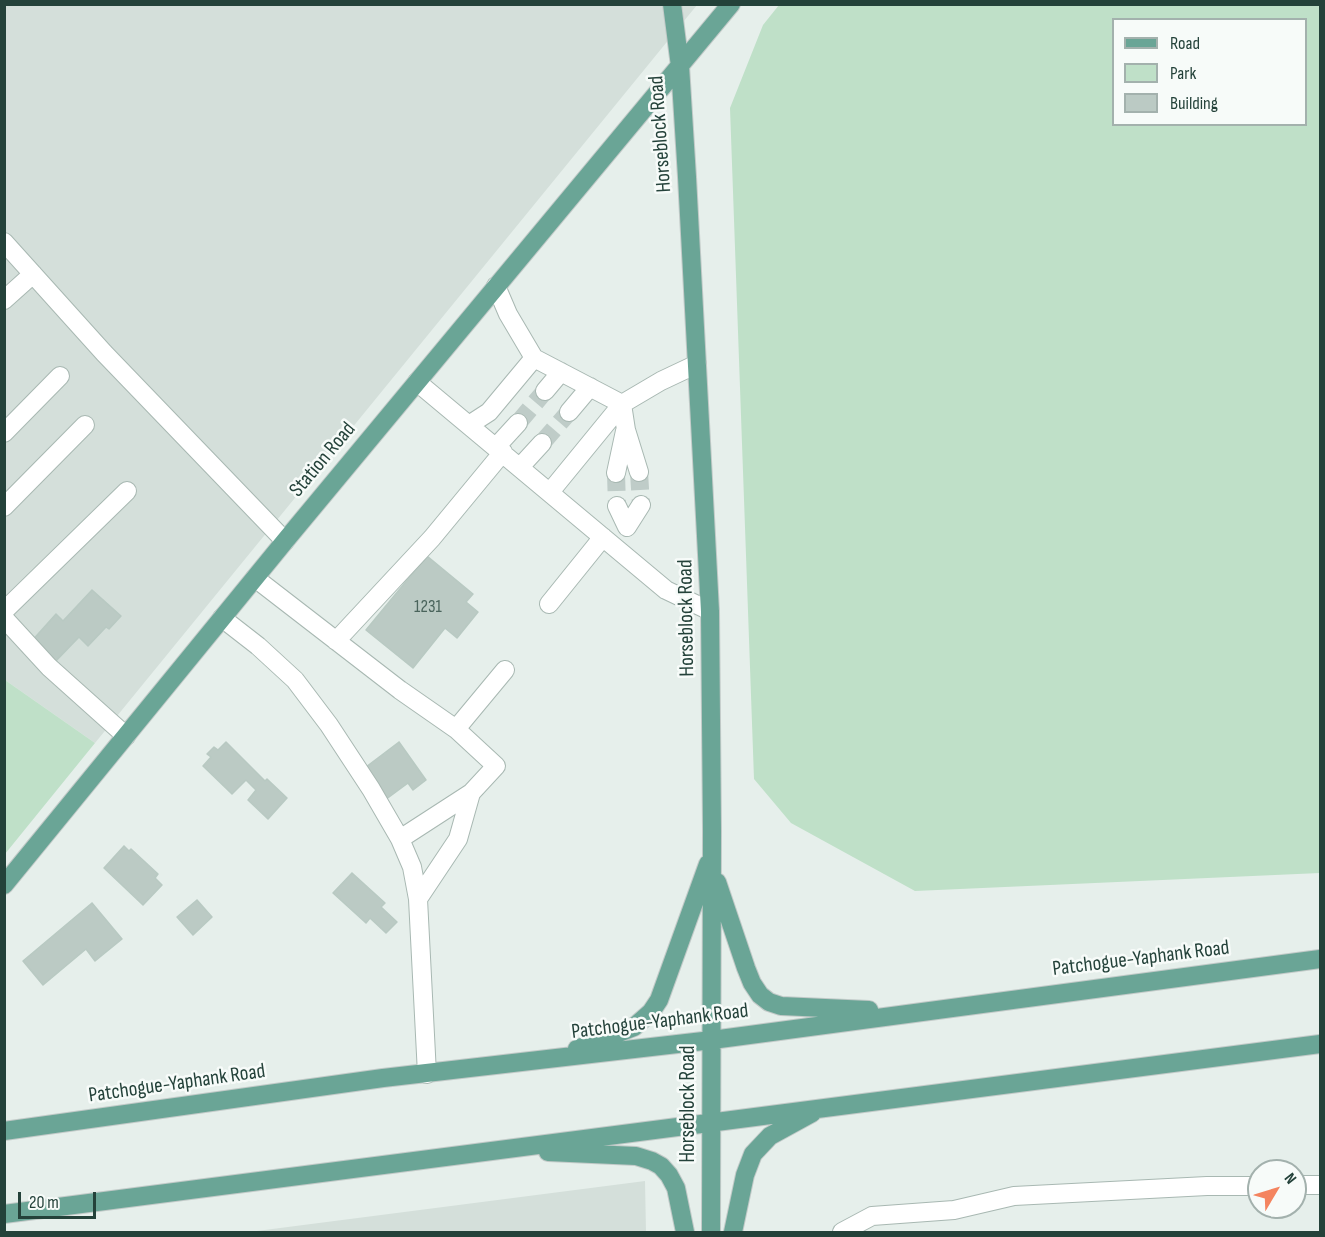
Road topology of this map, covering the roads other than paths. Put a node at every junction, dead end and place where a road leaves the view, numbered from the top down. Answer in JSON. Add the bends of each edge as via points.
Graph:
{"nodes":[{"id":1,"x":672,"y":4,"type":"edge"},
{"id":2,"x":731,"y":4,"type":"edge"},
{"id":3,"x":680,"y":66,"type":"junction"},
{"id":4,"x":4,"y":242,"type":"edge"},
{"id":5,"x":33,"y":274,"type":"junction"},
{"id":6,"x":496,"y":286,"type":"junction"},
{"id":7,"x":4,"y":300,"type":"edge"},
{"id":8,"x":534,"y":358,"type":"junction"},
{"id":9,"x":698,"y":364,"type":"junction"},
{"id":10,"x":561,"y":372,"type":"junction"},
{"id":11,"x":60,"y":376,"type":"dead end"},
{"id":12,"x":417,"y":382,"type":"junction"},
{"id":13,"x":590,"y":387,"type":"junction"},
{"id":14,"x":545,"y":391,"type":"tunnel mouth"},
{"id":15,"x":622,"y":404,"type":"junction"},
{"id":16,"x":569,"y":412,"type":"tunnel mouth"},
{"id":17,"x":518,"y":423,"type":"tunnel mouth"},
{"id":18,"x":85,"y":424,"type":"dead end"},
{"id":19,"x":470,"y":424,"type":"junction"},
{"id":20,"x":626,"y":430,"type":"junction"},
{"id":21,"x":4,"y":433,"type":"edge"},
{"id":22,"x":542,"y":443,"type":"tunnel mouth"},
{"id":23,"x":499,"y":450,"type":"junction"},
{"id":24,"x":520,"y":467,"type":"junction"},
{"id":25,"x":639,"y":472,"type":"tunnel mouth"},
{"id":26,"x":616,"y":473,"type":"tunnel mouth"},
{"id":27,"x":127,"y":491,"type":"dead end"},
{"id":28,"x":550,"y":492,"type":"junction"},
{"id":29,"x":641,"y":505,"type":"tunnel mouth"},
{"id":30,"x":617,"y":506,"type":"tunnel mouth"},
{"id":31,"x":4,"y":507,"type":"edge"},
{"id":32,"x":627,"y":527,"type":"junction"},
{"id":33,"x":285,"y":541,"type":"junction"},
{"id":34,"x":609,"y":543,"type":"junction"},
{"id":35,"x":255,"y":578,"type":"junction"},
{"id":36,"x":549,"y":604,"type":"dead end"},
{"id":37,"x":4,"y":611,"type":"edge"},
{"id":38,"x":710,"y":611,"type":"junction"},
{"id":39,"x":4,"y":618,"type":"edge"},
{"id":40,"x":222,"y":618,"type":"junction"},
{"id":41,"x":336,"y":641,"type":"junction"},
{"id":42,"x":505,"y":670,"type":"dead end"},
{"id":43,"x":456,"y":729,"type":"junction"},
{"id":44,"x":126,"y":736,"type":"junction"},
{"id":45,"x":471,"y":793,"type":"junction"},
{"id":46,"x":400,"y":839,"type":"junction"},
{"id":47,"x":712,"y":860,"type":"junction"},
{"id":48,"x":4,"y":885,"type":"edge"},
{"id":49,"x":418,"y":899,"type":"junction"},
{"id":50,"x":1320,"y":959,"type":"edge"},
{"id":51,"x":916,"y":1012,"type":"junction"},
{"id":52,"x":712,"y":1040,"type":"junction"},
{"id":53,"x":1320,"y":1044,"type":"edge"},
{"id":54,"x":550,"y":1059,"type":"junction"},
{"id":55,"x":427,"y":1074,"type":"junction"},
{"id":56,"x":821,"y":1108,"type":"junction"},
{"id":57,"x":713,"y":1122,"type":"junction"},
{"id":58,"x":4,"y":1131,"type":"edge"},
{"id":59,"x":498,"y":1150,"type":"junction"},
{"id":60,"x":1247,"y":1185,"type":"edge"},
{"id":61,"x":4,"y":1214,"type":"edge"},
{"id":62,"x":685,"y":1233,"type":"edge"},
{"id":63,"x":711,"y":1233,"type":"edge"},
{"id":64,"x":733,"y":1233,"type":"edge"},
{"id":65,"x":842,"y":1233,"type":"edge"}],
"edges":[{"from":1,"to":3,"type":"main road","name":"Horseblock Road"},
{"from":2,"to":3,"type":"main road","name":"Station Road"},
{"from":3,"to":6,"type":"main road","name":"Station Road"},
{"from":3,"to":9,"type":"main road","name":"Horseblock Road"},
{"from":4,"to":5,"type":"lane"},
{"from":5,"to":7,"type":"lane"},
{"from":5,"to":33,"type":"lane"},
{"from":6,"to":8,"type":"lane"},
{"from":6,"to":12,"type":"main road","name":"Station Road"},
{"from":8,"to":10,"type":"lane"},
{"from":8,"to":19,"type":"lane","via":[[489,412]]},
{"from":9,"to":15,"type":"lane"},
{"from":9,"to":38,"type":"main road","name":"Horseblock Road"},
{"from":10,"to":13,"type":"lane"},
{"from":10,"to":14,"type":"lane"},
{"from":11,"to":21,"type":"lane"},
{"from":12,"to":19,"type":"lane"},
{"from":12,"to":33,"type":"main road","name":"Station Road"},
{"from":13,"to":15,"type":"lane"},
{"from":13,"to":16,"type":"lane"},
{"from":15,"to":20,"type":"lane"},
{"from":15,"to":28,"type":"lane"},
{"from":17,"to":23,"type":"lane"},
{"from":18,"to":31,"type":"lane"},
{"from":19,"to":23,"type":"lane"},
{"from":20,"to":25,"type":"lane"},
{"from":20,"to":26,"type":"lane"},
{"from":22,"to":24,"type":"lane"},
{"from":23,"to":24,"type":"lane"},
{"from":23,"to":41,"type":"lane","via":[[432,538]]},
{"from":24,"to":28,"type":"lane"},
{"from":27,"to":37,"type":"lane"},
{"from":28,"to":34,"type":"lane"},
{"from":29,"to":32,"type":"lane"},
{"from":30,"to":32,"type":"lane"},
{"from":32,"to":34,"type":"lane","via":[[624,536]]},
{"from":33,"to":35,"type":"main road","name":"Station Road"},
{"from":34,"to":36,"type":"lane"},
{"from":34,"to":38,"type":"lane","via":[[666,590]]},
{"from":35,"to":40,"type":"main road","name":"Station Road"},
{"from":35,"to":41,"type":"lane"},
{"from":38,"to":47,"type":"main road","name":"Horseblock Road"},
{"from":39,"to":44,"type":"lane","via":[[48,667]]},
{"from":40,"to":44,"type":"main road","name":"Station Road"},
{"from":40,"to":46,"type":"lane","via":[[295,680]]},
{"from":41,"to":43,"type":"lane"},
{"from":42,"to":43,"type":"lane"},
{"from":43,"to":45,"type":"lane","via":[[496,766]]},
{"from":44,"to":48,"type":"main road","name":"Station Road"},
{"from":45,"to":46,"type":"lane"},
{"from":45,"to":49,"type":"lane","via":[[458,839]]},
{"from":46,"to":49,"type":"lane","via":[[412,867]]},
{"from":47,"to":51,"type":"main road","via":[[752,983],[769,1002],[781,1006]]},
{"from":47,"to":52,"type":"main road","name":"Horseblock Road"},
{"from":47,"to":54,"type":"main road","via":[[651,1012],[634,1027]]},
{"from":49,"to":55,"type":"lane"},
{"from":50,"to":51,"type":"main road","name":"Patchogue-Yaphank Road"},
{"from":51,"to":52,"type":"main road","name":"Patchogue-Yaphank Road"},
{"from":52,"to":54,"type":"main road","name":"Patchogue-Yaphank Road"},
{"from":52,"to":57,"type":"main road","name":"Horseblock Road"},
{"from":53,"to":56,"type":"main road"},
{"from":54,"to":55,"type":"main road","name":"Patchogue-Yaphank Road"},
{"from":55,"to":58,"type":"main road","name":"Patchogue-Yaphank Road"},
{"from":56,"to":57,"type":"main road"},
{"from":56,"to":64,"type":"main road","via":[[770,1136],[753,1154]]},
{"from":57,"to":59,"type":"main road"},
{"from":57,"to":63,"type":"main road","name":"Horseblock Road"},
{"from":59,"to":61,"type":"main road"},
{"from":59,"to":62,"type":"main road","via":[[636,1156],[652,1161],[661,1166],[676,1188]]},
{"from":60,"to":65,"type":"lane","via":[[1014,1196],[954,1210],[872,1216]]}]}
